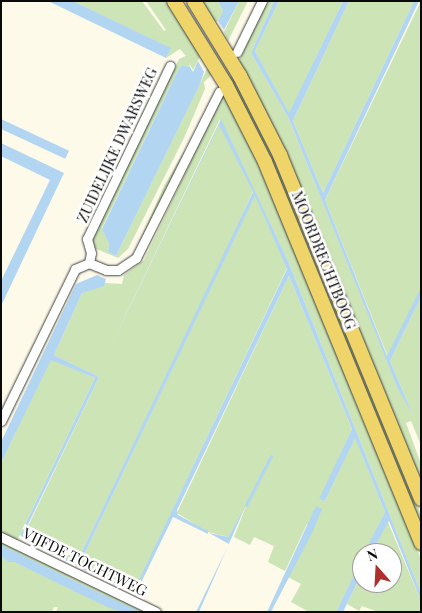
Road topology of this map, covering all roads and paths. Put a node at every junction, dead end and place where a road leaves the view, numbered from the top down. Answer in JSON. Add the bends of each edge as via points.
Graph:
{"nodes":[{"id":1,"x":174,"y":1,"type":"edge"},
{"id":2,"x":194,"y":1,"type":"edge"},
{"id":3,"x":262,"y":1,"type":"edge"},
{"id":4,"x":237,"y":52,"type":"dead end"},
{"id":5,"x":170,"y":66,"type":"dead end"},
{"id":6,"x":219,"y":92,"type":"dead end"},
{"id":7,"x":89,"y":264,"type":"junction"},
{"id":8,"x":1,"y":421,"type":"edge"},
{"id":9,"x":421,"y":499,"type":"edge"},
{"id":10,"x":1,"y":537,"type":"edge"},
{"id":11,"x":421,"y":543,"type":"edge"},
{"id":12,"x":156,"y":612,"type":"edge"}],
"edges":[{"from":1,"to":11,"type":"main road","name":"MOORDRECHTBOOG","via":[[226,85],[265,162]]},
{"from":2,"to":9,"type":"main road","name":"MOORDRECHTBOOG","via":[[240,76],[287,170]]},
{"from":3,"to":4,"type":"street"},
{"from":5,"to":7,"type":"street","name":"ZUIDELIJKE DWARSWEG","via":[[88,239]]},
{"from":6,"to":7,"type":"street","via":[[136,258],[118,270]]},
{"from":7,"to":8,"type":"street","via":[[80,266],[72,275]]},
{"from":10,"to":12,"type":"street","name":"VIJFDE TOCHTWEG"}]}
